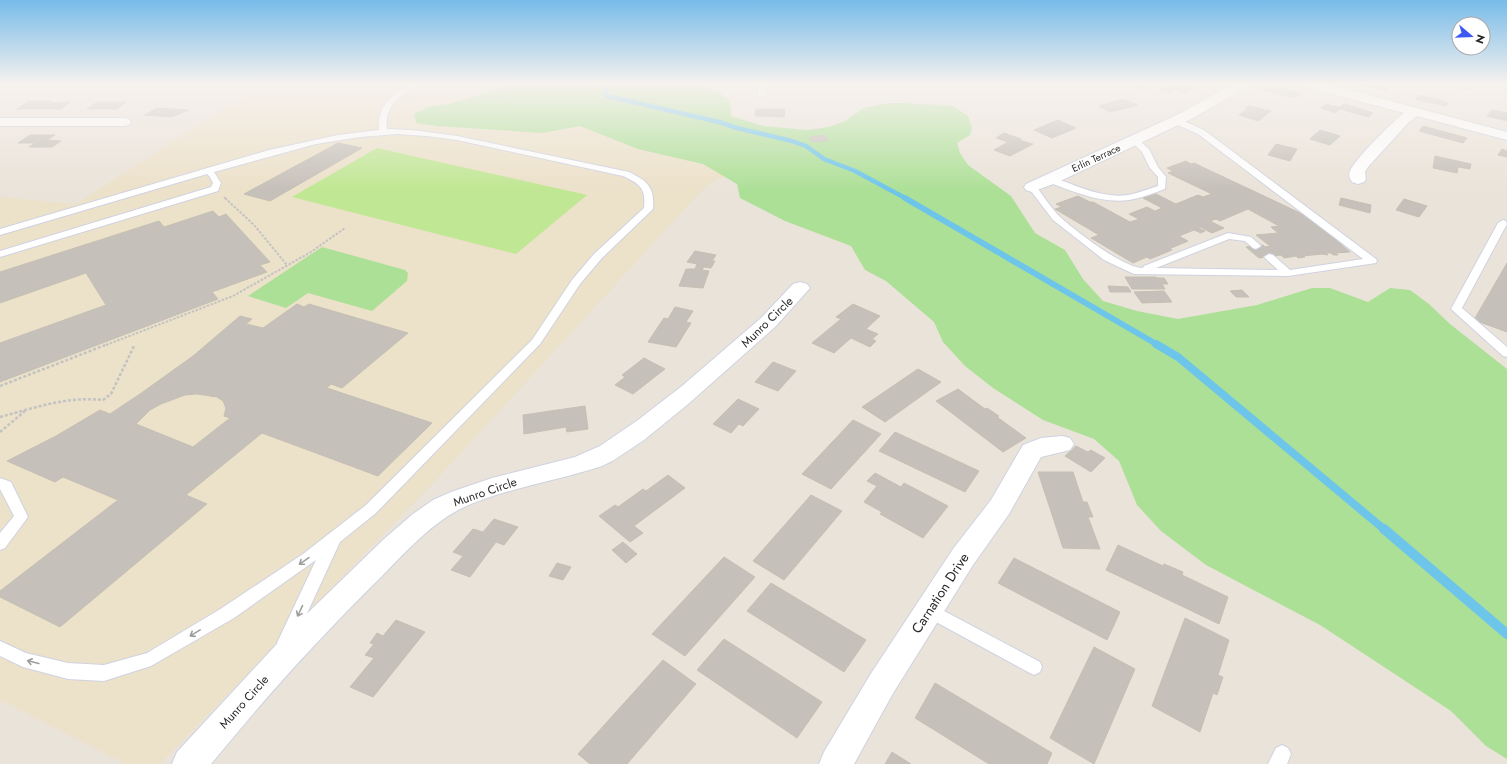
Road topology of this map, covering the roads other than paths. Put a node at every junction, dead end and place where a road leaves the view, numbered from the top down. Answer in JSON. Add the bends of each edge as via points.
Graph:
{"nodes":[{"id":1,"x":381,"y":119,"type":"edge"},
{"id":2,"x":1179,"y":119,"type":"edge"},
{"id":3,"x":1405,"y":119,"type":"edge"},
{"id":4,"x":1440,"y":119,"type":"edge"},
{"id":5,"x":1176,"y":120,"type":"junction"},
{"id":6,"x":0,"y":122,"type":"edge"},
{"id":7,"x":124,"y":122,"type":"dead end"},
{"id":8,"x":383,"y":132,"type":"junction"},
{"id":9,"x":1507,"y":136,"type":"edge"},
{"id":10,"x":1134,"y":140,"type":"junction"},
{"id":11,"x":208,"y":171,"type":"junction"},
{"id":12,"x":1358,"y":179,"type":"dead end"},
{"id":13,"x":1050,"y":180,"type":"junction"},
{"id":14,"x":1032,"y":187,"type":"joint"},
{"id":15,"x":1503,"y":222,"type":"dead end"},
{"id":16,"x":0,"y":232,"type":"edge"},
{"id":17,"x":1256,"y":246,"type":"dead end"},
{"id":18,"x":0,"y":254,"type":"edge"},
{"id":19,"x":1269,"y":257,"type":"dead end"},
{"id":20,"x":1143,"y":270,"type":"junction"},
{"id":21,"x":1288,"y":273,"type":"junction"},
{"id":22,"x":800,"y":288,"type":"dead end"},
{"id":23,"x":1507,"y":353,"type":"edge"},
{"id":24,"x":1062,"y":444,"type":"dead end"},
{"id":25,"x":0,"y":483,"type":"edge"},
{"id":26,"x":334,"y":537,"type":"junction"},
{"id":27,"x":0,"y":544,"type":"edge"},
{"id":28,"x":929,"y":610,"type":"junction"},
{"id":29,"x":0,"y":648,"type":"edge"},
{"id":30,"x":1034,"y":667,"type":"dead end"},
{"id":31,"x":271,"y":672,"type":"junction"},
{"id":32,"x":189,"y":764,"type":"edge"},
{"id":33,"x":836,"y":764,"type":"edge"}],
"edges":[{"from":1,"to":8,"type":"lane"},
{"from":2,"to":5,"type":"street","name":"Erlin Terrace"},
{"from":3,"to":12,"type":"street","via":[[1361,165],[1357,172]]},
{"from":4,"to":9,"type":"street"},
{"from":5,"to":10,"type":"street","name":"Erlin Terrace"},
{"from":5,"to":21,"type":"lane","via":[[1201,132],[1372,261]]},
{"from":6,"to":7,"type":"street"},
{"from":8,"to":11,"type":"lane","via":[[339,136],[311,142]]},
{"from":8,"to":26,"type":"lane","via":[[413,132],[456,138],[626,174],[648,188],[650,198],[648,209],[598,256],[576,282],[536,342],[371,509]]},
{"from":10,"to":13,"type":"street","name":"Erlin Terrace"},
{"from":10,"to":13,"type":"lane","via":[[1146,151],[1154,168],[1162,177],[1162,187],[1124,198],[1105,197]]},
{"from":11,"to":16,"type":"lane"},
{"from":11,"to":18,"type":"lane","via":[[217,183],[215,189]]},
{"from":13,"to":14,"type":"street","name":"Erlin Terrace"},
{"from":14,"to":20,"type":"lane","via":[[1056,218],[1108,258],[1134,271]]},
{"from":15,"to":23,"type":"lane","via":[[1456,309]]},
{"from":17,"to":20,"type":"lane","via":[[1248,239],[1228,236]]},
{"from":19,"to":21,"type":"lane"},
{"from":20,"to":21,"type":"lane"},
{"from":22,"to":31,"type":"street","name":"Munro Circle","via":[[772,320],[746,343],[655,420],[614,448],[589,461],[490,488],[443,506],[398,543],[351,588]]},
{"from":24,"to":28,"type":"street","name":"Carnation Drive","via":[[1032,451],[1000,508],[963,557]]},
{"from":25,"to":27,"type":"lane","via":[[6,486],[21,517]]},
{"from":26,"to":29,"type":"lane","one_way":true,"via":[[228,613],[151,659],[104,673],[68,671],[23,660]]},
{"from":26,"to":31,"type":"lane","one_way":true},
{"from":28,"to":30,"type":"lane"},
{"from":28,"to":33,"type":"street","name":"Carnation Drive","via":[[881,685]]},
{"from":31,"to":32,"type":"street","name":"Munro Circle"}]}
